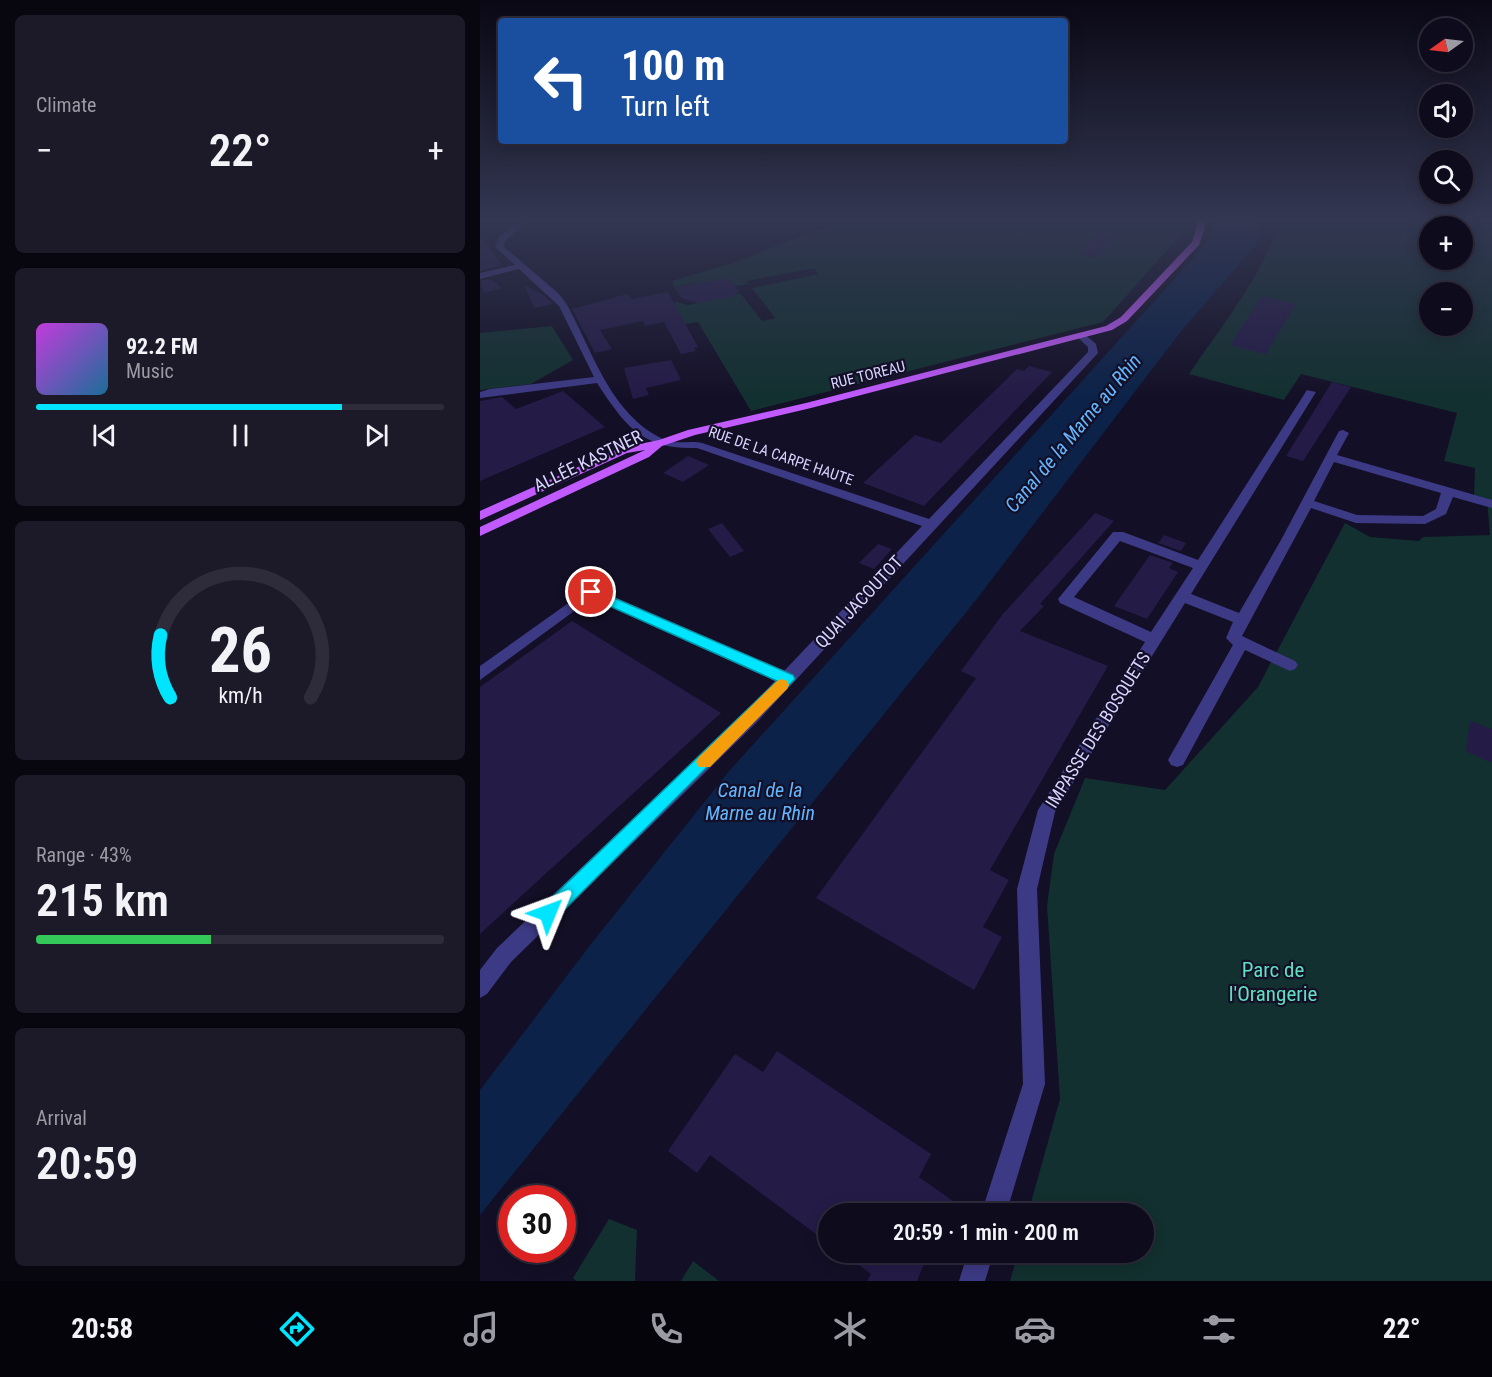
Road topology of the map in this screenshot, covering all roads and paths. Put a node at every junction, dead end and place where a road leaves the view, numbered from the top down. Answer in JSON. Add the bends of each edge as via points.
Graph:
{"nodes":[{"id":1,"x":537,"y":280,"type":"edge"},
{"id":2,"x":1161,"y":280,"type":"edge"},
{"id":3,"x":1080,"y":335,"type":"junction"},
{"id":4,"x":599,"y":380,"type":"junction"},
{"id":5,"x":1311,"y":392,"type":"dead end"},
{"id":6,"x":480,"y":395,"type":"edge"},
{"id":7,"x":1343,"y":434,"type":"dead end"},
{"id":8,"x":662,"y":443,"type":"junction"},
{"id":9,"x":1330,"y":457,"type":"junction"},
{"id":10,"x":557,"y":481,"type":"junction"},
{"id":11,"x":570,"y":490,"type":"junction"},
{"id":12,"x":1448,"y":491,"type":"junction"},
{"id":13,"x":1308,"y":503,"type":"junction"},
{"id":14,"x":1492,"y":504,"type":"edge"},
{"id":15,"x":480,"y":516,"type":"edge"},
{"id":16,"x":932,"y":525,"type":"junction"},
{"id":17,"x":480,"y":532,"type":"edge"},
{"id":18,"x":1201,"y":566,"type":"junction"},
{"id":19,"x":1182,"y":596,"type":"junction"},
{"id":20,"x":1242,"y":620,"type":"junction"},
{"id":21,"x":1154,"y":640,"type":"junction"},
{"id":22,"x":1242,"y":643,"type":"junction"},
{"id":23,"x":1290,"y":665,"type":"dead end"},
{"id":24,"x":480,"y":674,"type":"edge"},
{"id":25,"x":788,"y":679,"type":"junction"},
{"id":26,"x":1177,"y":760,"type":"dead end"},
{"id":27,"x":480,"y":987,"type":"edge"},
{"id":28,"x":996,"y":1203,"type":"edge"},
{"id":29,"x":978,"y":1263,"type":"edge"},
{"id":30,"x":972,"y":1281,"type":"edge"}],
"edges":[{"from":1,"to":4,"type":"street","via":[[563,305]]},
{"from":2,"to":3,"type":"main road","via":[[1124,319],[1109,328]]},
{"from":3,"to":8,"type":"main road","name":"RUE TOREAU","via":[[692,432]]},
{"from":3,"to":16,"type":"street","name":"QUAI JACOUTOT","via":[[1093,346],[1093,352]]},
{"from":4,"to":6,"type":"street"},
{"from":4,"to":8,"type":"street","via":[[642,431]]},
{"from":5,"to":18,"type":"street","name":"IMPASSE DES BOSQUETS"},
{"from":7,"to":9,"type":"street"},
{"from":8,"to":10,"type":"main road","name":"ALLÉE KASTNER","via":[[624,450]]},
{"from":8,"to":11,"type":"main road","name":"ALLÉE KASTNER"},
{"from":8,"to":16,"type":"street","name":"RUE DE LA CARPE HAUTE","via":[[698,446]]},
{"from":9,"to":12,"type":"street"},
{"from":9,"to":13,"type":"street"},
{"from":10,"to":11,"type":"main road"},
{"from":10,"to":15,"type":"main road","name":"ALLÉE KASTNER"},
{"from":11,"to":17,"type":"main road","name":"ALLÉE KASTNER"},
{"from":12,"to":13,"type":"street","via":[[1442,511],[1425,520],[1356,519]]},
{"from":12,"to":14,"type":"street"},
{"from":13,"to":20,"type":"street"},
{"from":16,"to":25,"type":"street","name":"QUAI JACOUTOT"},
{"from":18,"to":19,"type":"street","name":"IMPASSE DES BOSQUETS"},
{"from":18,"to":21,"type":"street","via":[[1118,535],[1065,600]]},
{"from":19,"to":20,"type":"street"},
{"from":19,"to":21,"type":"street","name":"IMPASSE DES BOSQUETS"},
{"from":20,"to":22,"type":"street","via":[[1233,638]]},
{"from":21,"to":28,"type":"street","name":"IMPASSE DES BOSQUETS","via":[[1047,810],[1027,889],[1034,1084]]},
{"from":22,"to":23,"type":"street"},
{"from":22,"to":26,"type":"street"},
{"from":24,"to":25,"type":"street","via":[[591,592]]},
{"from":25,"to":27,"type":"street","name":"QUAI JACOUTOT","via":[[504,956]]},
{"from":29,"to":30,"type":"street"}]}
